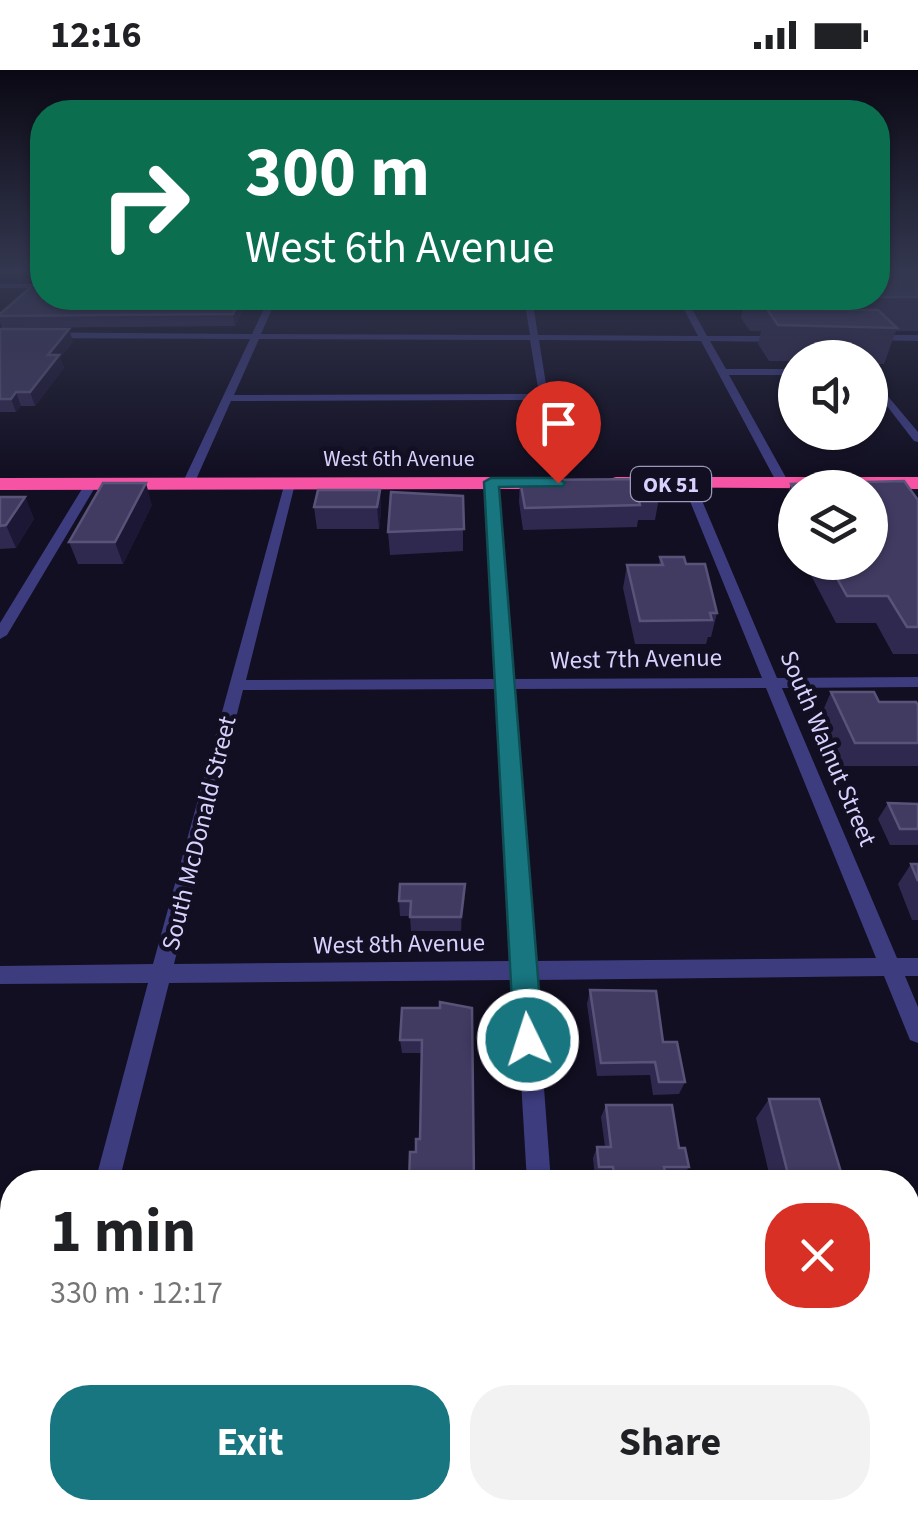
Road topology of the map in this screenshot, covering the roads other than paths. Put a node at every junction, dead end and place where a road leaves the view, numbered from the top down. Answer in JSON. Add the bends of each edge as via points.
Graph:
{"nodes":[{"id":1,"x":534,"y":336,"type":"edge"},
{"id":2,"x":254,"y":337,"type":"edge"},
{"id":3,"x":591,"y":337,"type":"edge"},
{"id":4,"x":704,"y":338,"type":"junction"},
{"id":5,"x":800,"y":338,"type":"edge"},
{"id":6,"x":859,"y":338,"type":"edge"},
{"id":7,"x":918,"y":338,"type":"edge"},
{"id":8,"x":723,"y":372,"type":"junction"},
{"id":9,"x":778,"y":372,"type":"edge"},
{"id":10,"x":545,"y":396,"type":"junction"},
{"id":11,"x":226,"y":398,"type":"junction"},
{"id":12,"x":888,"y":400,"type":"edge"},
{"id":13,"x":918,"y":439,"type":"edge"},
{"id":14,"x":778,"y":473,"type":"edge"},
{"id":15,"x":491,"y":482,"type":"junction"},
{"id":16,"x":778,"y":482,"type":"edge"},
{"id":17,"x":577,"y":483,"type":"junction"},
{"id":18,"x":888,"y":483,"type":"edge"},
{"id":19,"x":918,"y":483,"type":"edge"},
{"id":20,"x":0,"y":484,"type":"edge"},
{"id":21,"x":91,"y":484,"type":"junction"},
{"id":22,"x":188,"y":484,"type":"junction"},
{"id":23,"x":289,"y":484,"type":"junction"},
{"id":24,"x":689,"y":484,"type":"junction"},
{"id":25,"x":0,"y":635,"type":"edge"},
{"id":26,"x":770,"y":682,"type":"junction"},
{"id":27,"x":918,"y":682,"type":"edge"},
{"id":28,"x":235,"y":685,"type":"junction"},
{"id":29,"x":507,"y":685,"type":"junction"},
{"id":30,"x":891,"y":967,"type":"junction"},
{"id":31,"x":918,"y":967,"type":"edge"},
{"id":32,"x":523,"y":969,"type":"junction"},
{"id":33,"x":164,"y":974,"type":"junction"},
{"id":34,"x":0,"y":975,"type":"edge"},
{"id":35,"x":918,"y":1034,"type":"edge"},
{"id":36,"x":109,"y":1170,"type":"edge"},
{"id":37,"x":539,"y":1170,"type":"edge"}],
"edges":[{"from":1,"to":10,"type":"street"},
{"from":2,"to":11,"type":"street"},
{"from":3,"to":4,"type":"street"},
{"from":4,"to":5,"type":"street"},
{"from":4,"to":8,"type":"street"},
{"from":6,"to":7,"type":"street"},
{"from":8,"to":9,"type":"street"},
{"from":8,"to":14,"type":"street"},
{"from":10,"to":11,"type":"street"},
{"from":10,"to":17,"type":"street"},
{"from":11,"to":22,"type":"street"},
{"from":12,"to":13,"type":"street"},
{"from":15,"to":17,"type":"highway","name":"West 6th Avenue","number":"OK 51"},
{"from":15,"to":23,"type":"highway","name":"West 6th Avenue","number":"OK 51"},
{"from":15,"to":29,"type":"street"},
{"from":16,"to":24,"type":"highway","name":"West 6th Avenue","number":"OK 51"},
{"from":17,"to":24,"type":"highway","name":"West 6th Avenue","number":"OK 51"},
{"from":18,"to":19,"type":"highway","name":"West 6th Avenue","number":"OK 51"},
{"from":20,"to":21,"type":"highway","name":"West 6th Avenue","number":"OK 51"},
{"from":21,"to":22,"type":"highway","name":"West 6th Avenue","number":"OK 51"},
{"from":21,"to":25,"type":"street"},
{"from":22,"to":23,"type":"highway","name":"West 6th Avenue","number":"OK 51"},
{"from":23,"to":28,"type":"street","name":"South McDonald Street"},
{"from":24,"to":26,"type":"street","name":"South Walnut Street"},
{"from":26,"to":27,"type":"street","name":"West 7th Avenue"},
{"from":26,"to":29,"type":"street","name":"West 7th Avenue"},
{"from":26,"to":30,"type":"street","name":"South Walnut Street"},
{"from":28,"to":29,"type":"street","name":"West 7th Avenue"},
{"from":28,"to":33,"type":"street","name":"South McDonald Street"},
{"from":29,"to":32,"type":"street"},
{"from":30,"to":31,"type":"street","name":"West 8th Avenue"},
{"from":30,"to":32,"type":"street","name":"West 8th Avenue"},
{"from":30,"to":35,"type":"street","name":"South Walnut Street"},
{"from":32,"to":33,"type":"street","name":"West 8th Avenue"},
{"from":32,"to":37,"type":"street"},
{"from":33,"to":34,"type":"street","name":"West 8th Avenue"},
{"from":33,"to":36,"type":"street","name":"South McDonald Street"}]}
